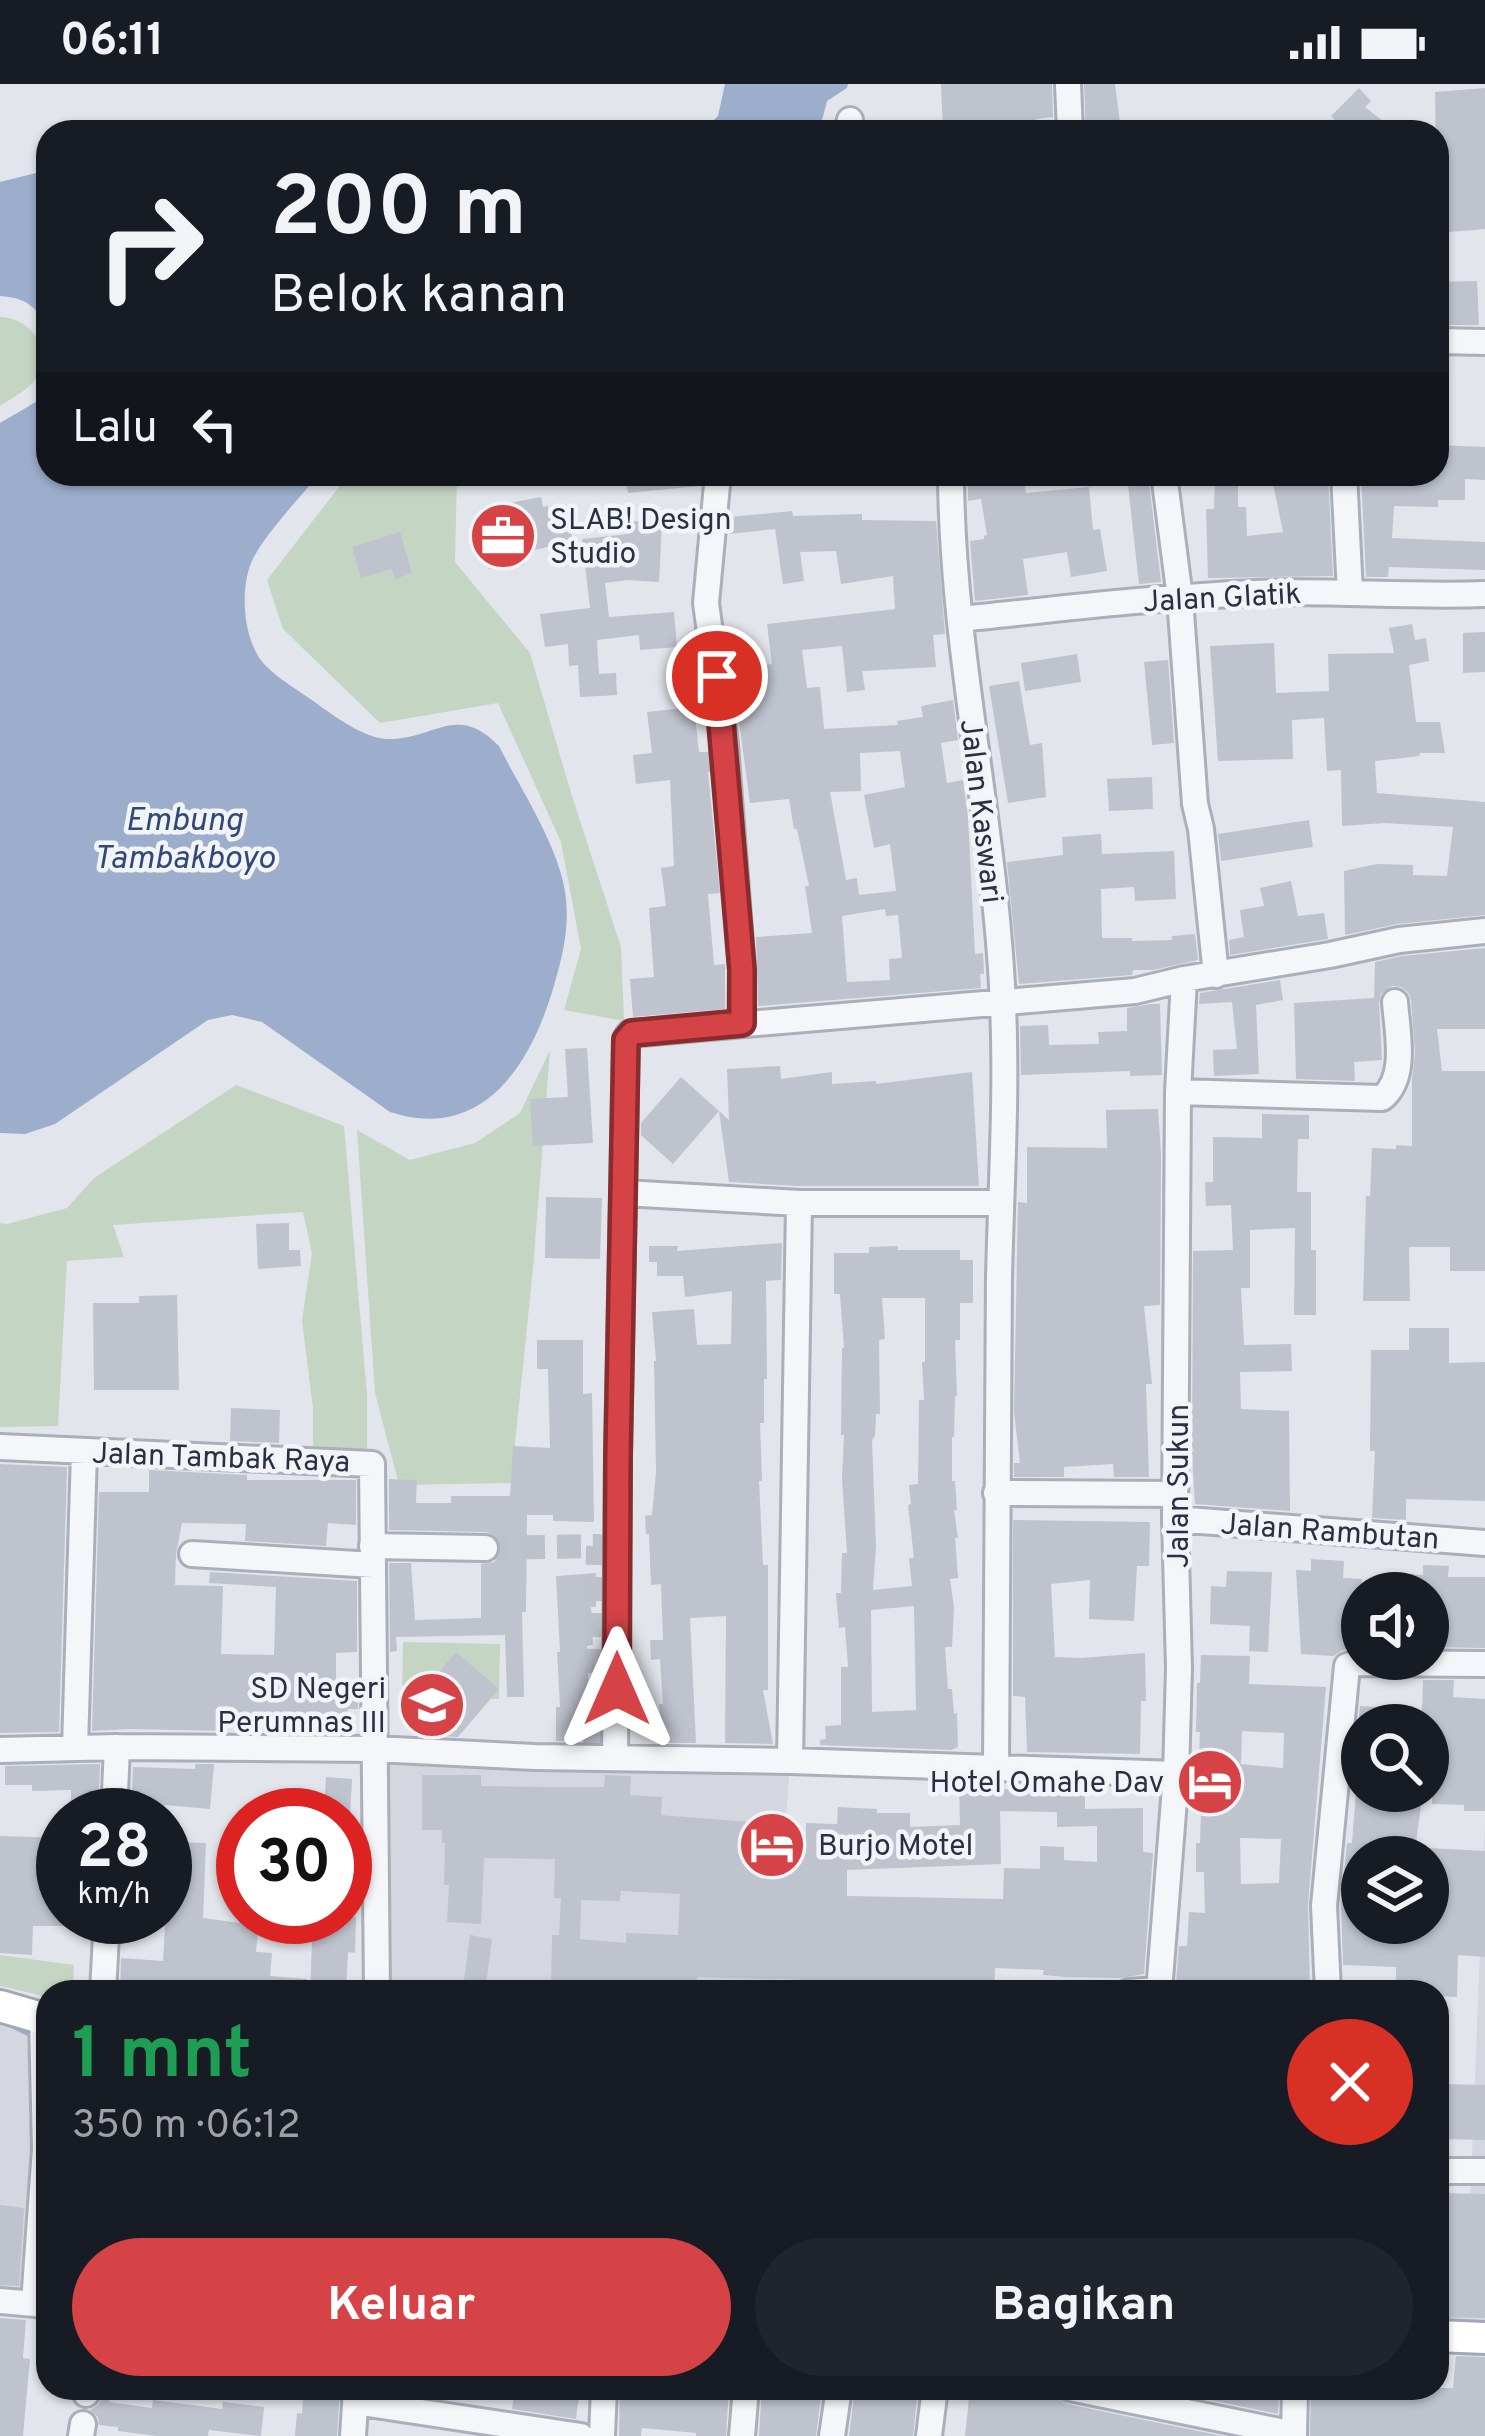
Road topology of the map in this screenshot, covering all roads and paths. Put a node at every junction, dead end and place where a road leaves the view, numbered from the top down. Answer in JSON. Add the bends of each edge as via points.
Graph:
{"nodes":[{"id":1,"x":1068,"y":84,"type":"edge"},
{"id":2,"x":1070,"y":120,"type":"edge"},
{"id":3,"x":1449,"y":341,"type":"edge"},
{"id":4,"x":1485,"y":342,"type":"edge"},
{"id":5,"x":717,"y":486,"type":"edge"},
{"id":6,"x":951,"y":486,"type":"edge"},
{"id":7,"x":1166,"y":486,"type":"edge"},
{"id":8,"x":1345,"y":486,"type":"edge"},
{"id":9,"x":1350,"y":593,"type":"junction"},
{"id":10,"x":1485,"y":594,"type":"edge"},
{"id":11,"x":1180,"y":598,"type":"junction"},
{"id":12,"x":961,"y":619,"type":"junction"},
{"id":13,"x":1485,"y":931,"type":"edge"},
{"id":14,"x":1216,"y":975,"type":"junction"},
{"id":15,"x":1184,"y":979,"type":"junction"},
{"id":16,"x":1395,"y":1002,"type":"dead end"},
{"id":17,"x":1003,"y":1004,"type":"junction"},
{"id":18,"x":742,"y":1023,"type":"junction"},
{"id":19,"x":1178,"y":1091,"type":"junction"},
{"id":20,"x":624,"y":1192,"type":"junction"},
{"id":21,"x":799,"y":1202,"type":"junction"},
{"id":22,"x":1000,"y":1203,"type":"junction"},
{"id":23,"x":0,"y":1447,"type":"edge"},
{"id":24,"x":84,"y":1452,"type":"junction"},
{"id":25,"x":996,"y":1493,"type":"junction"},
{"id":26,"x":1175,"y":1506,"type":"junction"},
{"id":27,"x":1485,"y":1543,"type":"edge"},
{"id":28,"x":485,"y":1548,"type":"tunnel mouth"},
{"id":29,"x":192,"y":1554,"type":"dead end"},
{"id":30,"x":372,"y":1556,"type":"junction"},
{"id":31,"x":1485,"y":1664,"type":"edge"},
{"id":32,"x":117,"y":1747,"type":"junction"},
{"id":33,"x":75,"y":1748,"type":"junction"},
{"id":34,"x":375,"y":1749,"type":"junction"},
{"id":35,"x":0,"y":1750,"type":"edge"},
{"id":36,"x":616,"y":1759,"type":"junction"},
{"id":37,"x":790,"y":1761,"type":"junction"},
{"id":38,"x":996,"y":1768,"type":"junction"},
{"id":39,"x":1176,"y":1774,"type":"junction"},
{"id":40,"x":115,"y":1788,"type":"edge"},
{"id":41,"x":106,"y":1944,"type":"edge"},
{"id":42,"x":104,"y":1980,"type":"edge"},
{"id":43,"x":377,"y":1980,"type":"edge"},
{"id":44,"x":1160,"y":1980,"type":"edge"},
{"id":45,"x":1327,"y":1980,"type":"edge"},
{"id":46,"x":0,"y":2006,"type":"edge"},
{"id":47,"x":36,"y":2016,"type":"edge"},
{"id":48,"x":1449,"y":2171,"type":"edge"},
{"id":49,"x":1485,"y":2171,"type":"edge"},
{"id":50,"x":0,"y":2301,"type":"edge"},
{"id":51,"x":36,"y":2304,"type":"edge"},
{"id":52,"x":1449,"y":2336,"type":"edge"},
{"id":53,"x":1485,"y":2338,"type":"edge"},
{"id":54,"x":355,"y":2400,"type":"edge"},
{"id":55,"x":383,"y":2400,"type":"edge"},
{"id":56,"x":604,"y":2400,"type":"edge"},
{"id":57,"x":745,"y":2400,"type":"edge"},
{"id":58,"x":837,"y":2400,"type":"edge"},
{"id":59,"x":934,"y":2400,"type":"edge"},
{"id":60,"x":1127,"y":2400,"type":"edge"},
{"id":61,"x":1295,"y":2400,"type":"edge"},
{"id":62,"x":1294,"y":2435,"type":"edge"},
{"id":63,"x":353,"y":2436,"type":"edge"},
{"id":64,"x":581,"y":2436,"type":"edge"},
{"id":65,"x":602,"y":2436,"type":"edge"},
{"id":66,"x":742,"y":2436,"type":"edge"},
{"id":67,"x":832,"y":2436,"type":"edge"},
{"id":68,"x":929,"y":2436,"type":"edge"}],
"edges":[{"from":1,"to":2,"type":"street"},
{"from":3,"to":4,"type":"street"},
{"from":5,"to":18,"type":"street","via":[[706,603],[727,767]]},
{"from":6,"to":12,"type":"street","name":"Jalan Kaswari"},
{"from":7,"to":11,"type":"street"},
{"from":8,"to":9,"type":"street"},
{"from":9,"to":10,"type":"street","name":"Jalan Glatik"},
{"from":9,"to":11,"type":"street","name":"Jalan Glatik"},
{"from":11,"to":12,"type":"street","name":"Jalan Glatik"},
{"from":11,"to":14,"type":"street"},
{"from":12,"to":17,"type":"street","name":"Jalan Kaswari"},
{"from":13,"to":14,"type":"street"},
{"from":14,"to":15,"type":"street"},
{"from":15,"to":17,"type":"street"},
{"from":15,"to":19,"type":"street","name":"Jalan Sukun"},
{"from":16,"to":19,"type":"street","via":[[1399,1053],[1382,1099]]},
{"from":17,"to":18,"type":"street"},
{"from":17,"to":22,"type":"street","name":"Jalan Kaswari"},
{"from":18,"to":20,"type":"street","via":[[627,1036]]},
{"from":19,"to":26,"type":"street","name":"Jalan Sukun"},
{"from":20,"to":21,"type":"street"},
{"from":20,"to":36,"type":"street"},
{"from":21,"to":22,"type":"street"},
{"from":21,"to":37,"type":"street"},
{"from":22,"to":25,"type":"street","name":"Jalan Kaswari"},
{"from":23,"to":24,"type":"street","name":"Jalan Tambak Raya"},
{"from":24,"to":30,"type":"street","name":"Jalan Tambak Raya","via":[[372,1464]]},
{"from":24,"to":33,"type":"street"},
{"from":25,"to":26,"type":"street","name":"Jalan Rambutan"},
{"from":25,"to":38,"type":"street","name":"Jalan Kaswari"},
{"from":26,"to":27,"type":"street","name":"Jalan Rambutan"},
{"from":26,"to":39,"type":"street","name":"Jalan Sukun"},
{"from":28,"to":30,"type":"street"},
{"from":29,"to":30,"type":"street"},
{"from":30,"to":34,"type":"street","name":"Jalan Tambak Raya"},
{"from":31,"to":45,"type":"street","via":[[1347,1666],[1324,1906]]},
{"from":32,"to":33,"type":"street"},
{"from":32,"to":34,"type":"street"},
{"from":32,"to":40,"type":"street"},
{"from":33,"to":35,"type":"street"},
{"from":34,"to":36,"type":"street"},
{"from":34,"to":43,"type":"street","name":"Jalan Tambak Raya"},
{"from":36,"to":37,"type":"street"},
{"from":37,"to":38,"type":"street"},
{"from":38,"to":39,"type":"street"},
{"from":39,"to":44,"type":"street","name":"Jalan Sukun"},
{"from":41,"to":42,"type":"street"},
{"from":46,"to":47,"type":"main road"},
{"from":48,"to":49,"type":"street"},
{"from":50,"to":51,"type":"street"},
{"from":52,"to":53,"type":"main road"},
{"from":54,"to":63,"type":"street"},
{"from":55,"to":64,"type":"street"},
{"from":56,"to":65,"type":"street"},
{"from":57,"to":66,"type":"street"},
{"from":58,"to":67,"type":"street"},
{"from":59,"to":68,"type":"street"},
{"from":60,"to":62,"type":"street"},
{"from":61,"to":62,"type":"street"}]}
